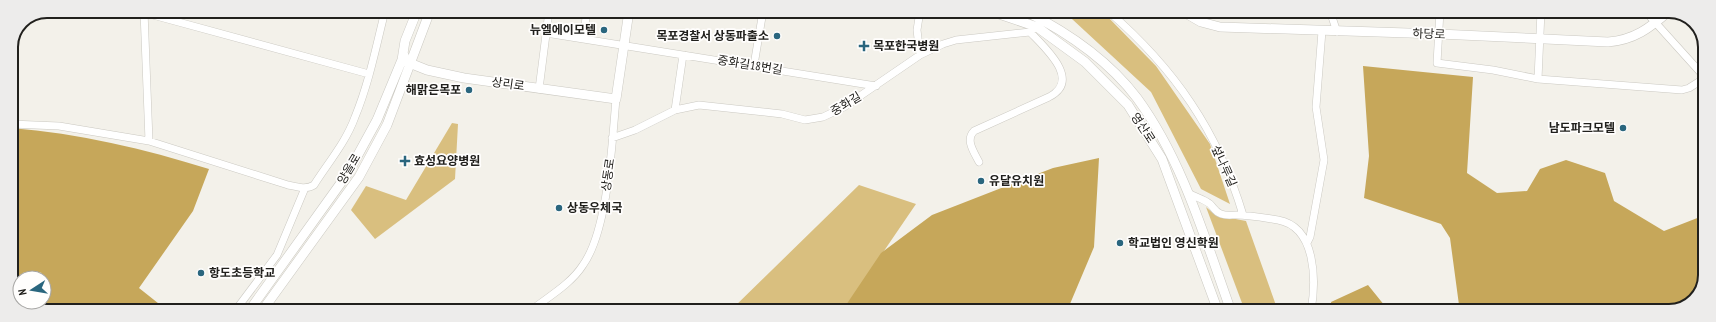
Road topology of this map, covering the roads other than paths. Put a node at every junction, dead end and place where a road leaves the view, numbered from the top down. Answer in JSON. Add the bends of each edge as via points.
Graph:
{"nodes":[{"id":1,"x":142,"y":18,"type":"edge"},
{"id":2,"x":164,"y":18,"type":"edge"},
{"id":3,"x":383,"y":18,"type":"edge"},
{"id":4,"x":414,"y":18,"type":"edge"},
{"id":5,"x":420,"y":18,"type":"edge"},
{"id":6,"x":427,"y":18,"type":"edge"},
{"id":7,"x":433,"y":18,"type":"edge"},
{"id":8,"x":548,"y":18,"type":"edge"},
{"id":9,"x":586,"y":18,"type":"edge"},
{"id":10,"x":628,"y":18,"type":"edge"},
{"id":11,"x":762,"y":18,"type":"edge"},
{"id":12,"x":919,"y":18,"type":"edge"},
{"id":13,"x":1011,"y":18,"type":"edge"},
{"id":14,"x":1031,"y":18,"type":"edge"},
{"id":15,"x":1115,"y":18,"type":"edge"},
{"id":16,"x":1193,"y":18,"type":"edge"},
{"id":17,"x":1332,"y":18,"type":"edge"},
{"id":18,"x":1440,"y":18,"type":"edge"},
{"id":19,"x":1540,"y":18,"type":"edge"},
{"id":20,"x":1651,"y":18,"type":"edge"},
{"id":21,"x":1661,"y":18,"type":"edge"},
{"id":22,"x":1656,"y":23,"type":"junction"},
{"id":23,"x":1037,"y":27,"type":"junction"},
{"id":24,"x":1322,"y":31,"type":"junction"},
{"id":25,"x":1336,"y":32,"type":"junction"},
{"id":26,"x":546,"y":33,"type":"junction"},
{"id":27,"x":1439,"y":34,"type":"junction"},
{"id":28,"x":583,"y":38,"type":"junction"},
{"id":29,"x":1540,"y":39,"type":"junction"},
{"id":30,"x":624,"y":46,"type":"junction"},
{"id":31,"x":683,"y":55,"type":"junction"},
{"id":32,"x":920,"y":55,"type":"junction"},
{"id":33,"x":406,"y":62,"type":"junction"},
{"id":34,"x":754,"y":66,"type":"junction"},
{"id":35,"x":1698,"y":70,"type":"edge"},
{"id":36,"x":369,"y":74,"type":"junction"},
{"id":37,"x":1538,"y":79,"type":"junction"},
{"id":38,"x":1698,"y":83,"type":"edge"},
{"id":39,"x":876,"y":86,"type":"junction"},
{"id":40,"x":539,"y":89,"type":"junction"},
{"id":41,"x":616,"y":99,"type":"junction"},
{"id":42,"x":675,"y":110,"type":"junction"},
{"id":43,"x":18,"y":124,"type":"edge"},
{"id":44,"x":612,"y":138,"type":"junction"},
{"id":45,"x":149,"y":141,"type":"junction"},
{"id":46,"x":979,"y":162,"type":"dead end"},
{"id":47,"x":305,"y":188,"type":"junction"},
{"id":48,"x":1188,"y":193,"type":"junction"},
{"id":49,"x":1243,"y":215,"type":"junction"},
{"id":50,"x":1307,"y":244,"type":"junction"},
{"id":51,"x":240,"y":304,"type":"edge"},
{"id":52,"x":254,"y":304,"type":"edge"},
{"id":53,"x":267,"y":304,"type":"edge"},
{"id":54,"x":539,"y":304,"type":"edge"},
{"id":55,"x":1215,"y":304,"type":"edge"},
{"id":56,"x":1228,"y":304,"type":"edge"},
{"id":57,"x":1312,"y":304,"type":"edge"}],
"edges":[{"from":1,"to":45,"type":"street"},
{"from":2,"to":36,"type":"street"},
{"from":3,"to":36,"type":"street"},
{"from":4,"to":33,"type":"street","via":[[405,41]]},
{"from":5,"to":33,"type":"street","name":"양을로"},
{"from":6,"to":33,"type":"street","name":"양을로"},
{"from":7,"to":33,"type":"street","via":[[424,41]]},
{"from":8,"to":26,"type":"street"},
{"from":9,"to":28,"type":"street"},
{"from":10,"to":30,"type":"street","name":"상동로"},
{"from":11,"to":34,"type":"street"},
{"from":12,"to":32,"type":"street","via":[[917,30]]},
{"from":13,"to":23,"type":"street","name":"영산로"},
{"from":14,"to":23,"type":"street","name":"영산로"},
{"from":15,"to":49,"type":"street","name":"섶나루길","via":[[1162,64],[1194,107],[1222,157]]},
{"from":16,"to":24,"type":"street","name":"하당로","via":[[1220,27]]},
{"from":17,"to":25,"type":"street"},
{"from":18,"to":27,"type":"street"},
{"from":19,"to":29,"type":"street"},
{"from":20,"to":22,"type":"street"},
{"from":21,"to":22,"type":"street","name":"하당로"},
{"from":22,"to":29,"type":"street","name":"하당로","via":[[1634,37],[1616,42]]},
{"from":22,"to":35,"type":"street"},
{"from":23,"to":32,"type":"street","name":"중화길","via":[[956,40]]},
{"from":23,"to":46,"type":"street","via":[[1063,80],[1060,89],[1049,97],[974,130],[970,140]]},
{"from":23,"to":48,"type":"street","name":"영산로","via":[[1094,54],[1136,97],[1154,124]]},
{"from":23,"to":55,"type":"street","name":"영산로","via":[[1086,62],[1106,81],[1128,105],[1145,131],[1162,159]]},
{"from":24,"to":25,"type":"street","name":"하당로"},
{"from":24,"to":50,"type":"street","via":[[1316,107],[1324,160]]},
{"from":25,"to":27,"type":"street","name":"하당로"},
{"from":26,"to":28,"type":"street","name":"중화길18번길"},
{"from":26,"to":40,"type":"street"},
{"from":27,"to":29,"type":"street","name":"하당로"},
{"from":27,"to":37,"type":"street","via":[[1437,63]]},
{"from":28,"to":30,"type":"street","name":"중화길18번길"},
{"from":29,"to":37,"type":"street"},
{"from":30,"to":31,"type":"street","name":"중화길18번길"},
{"from":30,"to":41,"type":"street","name":"상동로"},
{"from":31,"to":34,"type":"street","name":"중화길18번길"},
{"from":31,"to":42,"type":"street"},
{"from":32,"to":39,"type":"street","name":"중화길"},
{"from":33,"to":40,"type":"street","name":"상리로","via":[[464,78]]},
{"from":33,"to":52,"type":"street","name":"양을로","via":[[348,172]]},
{"from":33,"to":53,"type":"street","name":"양을로","via":[[387,124],[359,177]]},
{"from":34,"to":39,"type":"street","name":"중화길18번길"},
{"from":36,"to":47,"type":"street","via":[[355,118],[344,140],[314,185]]},
{"from":37,"to":38,"type":"street","via":[[1682,90]]},
{"from":39,"to":42,"type":"street","name":"중화길","via":[[831,115],[805,120],[782,114],[717,106]]},
{"from":40,"to":41,"type":"street","name":"상리로"},
{"from":41,"to":44,"type":"street","name":"상동로"},
{"from":42,"to":44,"type":"street","name":"중화길","via":[[635,130]]},
{"from":43,"to":45,"type":"street","via":[[59,126]]},
{"from":44,"to":54,"type":"street","name":"상동로","via":[[604,201],[593,248],[578,272]]},
{"from":45,"to":47,"type":"street","via":[[288,185]]},
{"from":47,"to":51,"type":"street","via":[[277,255]]},
{"from":48,"to":49,"type":"street","via":[[1211,205],[1217,213]]},
{"from":48,"to":56,"type":"street","name":"영산로"},
{"from":49,"to":50,"type":"street","via":[[1287,222]]},
{"from":50,"to":57,"type":"street","via":[[1315,279]]}]}
